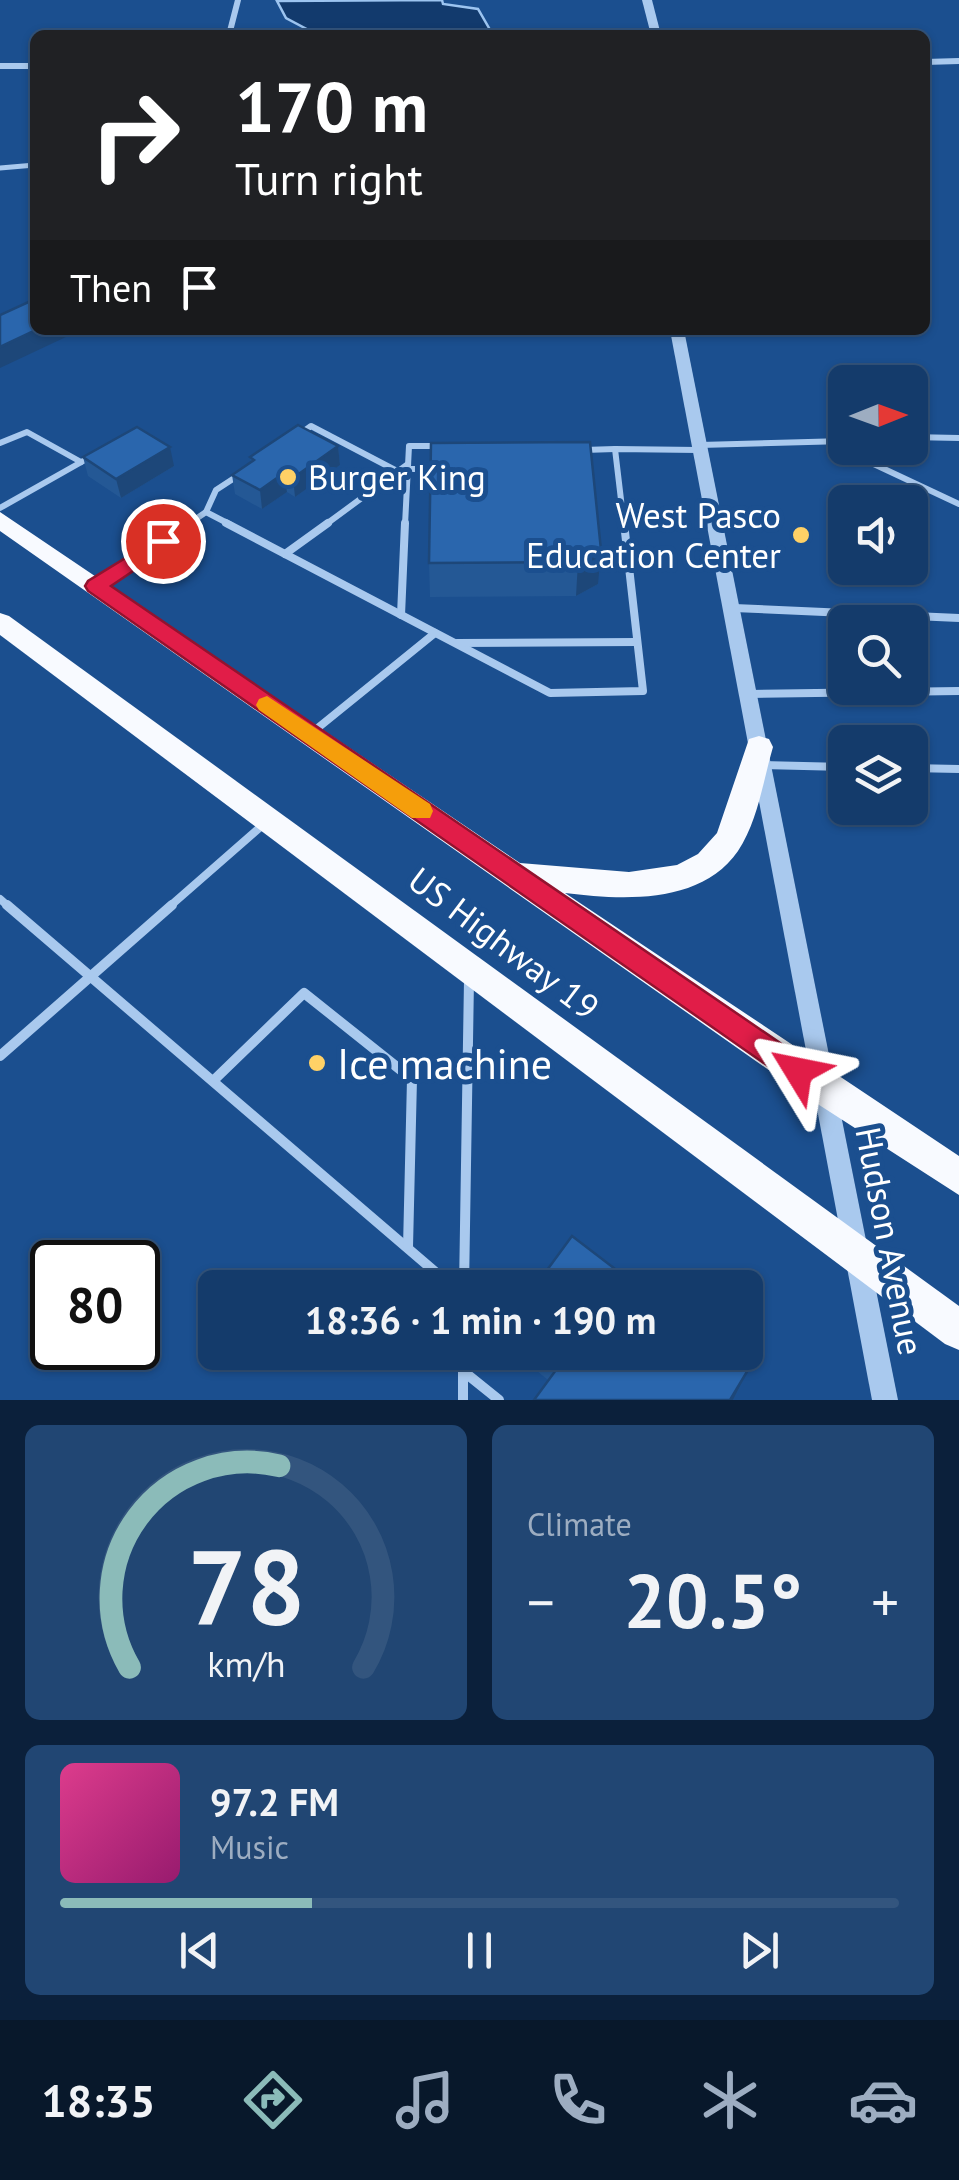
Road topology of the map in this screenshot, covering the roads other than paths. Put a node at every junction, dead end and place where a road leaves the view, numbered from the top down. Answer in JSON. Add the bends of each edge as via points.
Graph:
{"nodes":[{"id":1,"x":238,"y":0,"type":"edge"},
{"id":2,"x":647,"y":0,"type":"edge"},
{"id":3,"x":230,"y":30,"type":"edge"},
{"id":4,"x":655,"y":30,"type":"edge"},
{"id":5,"x":930,"y":62,"type":"edge"},
{"id":6,"x":959,"y":62,"type":"edge"},
{"id":7,"x":0,"y":66,"type":"edge"},
{"id":8,"x":30,"y":66,"type":"edge"},
{"id":9,"x":30,"y":165,"type":"edge"},
{"id":10,"x":0,"y":168,"type":"edge"},
{"id":11,"x":677,"y":335,"type":"edge"},
{"id":12,"x":295,"y":437,"type":"edge"},
{"id":13,"x":928,"y":437,"type":"edge"},
{"id":14,"x":959,"y":438,"type":"edge"},
{"id":15,"x":0,"y":443,"type":"edge"},
{"id":16,"x":828,"y":444,"type":"edge"},
{"id":17,"x":444,"y":446,"type":"edge"},
{"id":18,"x":700,"y":448,"type":"junction"},
{"id":19,"x":615,"y":449,"type":"junction"},
{"id":20,"x":580,"y":450,"type":"edge"},
{"id":21,"x":96,"y":454,"type":"edge"},
{"id":22,"x":81,"y":462,"type":"junction"},
{"id":23,"x":876,"y":465,"type":"edge"},
{"id":24,"x":408,"y":467,"type":"junction"},
{"id":25,"x":248,"y":469,"type":"edge"},
{"id":26,"x":442,"y":469,"type":"edge"},
{"id":27,"x":398,"y":471,"type":"junction"},
{"id":28,"x":959,"y":504,"type":"edge"},
{"id":29,"x":0,"y":508,"type":"edge"},
{"id":30,"x":206,"y":512,"type":"junction"},
{"id":31,"x":0,"y":520,"type":"edge"},
{"id":32,"x":285,"y":554,"type":"junction"},
{"id":33,"x":96,"y":586,"type":"junction"},
{"id":34,"x":731,"y":608,"type":"junction"},
{"id":35,"x":401,"y":615,"type":"junction"},
{"id":36,"x":959,"y":618,"type":"edge"},
{"id":37,"x":0,"y":622,"type":"edge"},
{"id":38,"x":435,"y":633,"type":"junction"},
{"id":39,"x":637,"y":642,"type":"junction"},
{"id":40,"x":456,"y":643,"type":"junction"},
{"id":41,"x":959,"y":691,"type":"edge"},
{"id":42,"x":748,"y":694,"type":"junction"},
{"id":43,"x":310,"y":734,"type":"junction"},
{"id":44,"x":760,"y":756,"type":"junction"},
{"id":45,"x":828,"y":765,"type":"edge"},
{"id":46,"x":928,"y":768,"type":"edge"},
{"id":47,"x":959,"y":769,"type":"edge"},
{"id":48,"x":269,"y":820,"type":"junction"},
{"id":49,"x":514,"y":875,"type":"junction"},
{"id":50,"x":0,"y":899,"type":"edge"},
{"id":51,"x":470,"y":970,"type":"junction"},
{"id":52,"x":91,"y":976,"type":"junction"},
{"id":53,"x":0,"y":1056,"type":"edge"},
{"id":54,"x":214,"y":1080,"type":"junction"},
{"id":55,"x":826,"y":1090,"type":"junction"},
{"id":56,"x":959,"y":1177,"type":"edge"},
{"id":57,"x":408,"y":1248,"type":"junction"},
{"id":58,"x":859,"y":1259,"type":"junction"},
{"id":59,"x":433,"y":1270,"type":"edge"},
{"id":60,"x":464,"y":1270,"type":"edge"},
{"id":61,"x":959,"y":1330,"type":"edge"},
{"id":62,"x":463,"y":1371,"type":"joint"},
{"id":63,"x":463,"y":1400,"type":"edge"},
{"id":64,"x":499,"y":1400,"type":"edge"},
{"id":65,"x":885,"y":1400,"type":"edge"}],
"edges":[{"from":1,"to":3,"type":"street"},
{"from":2,"to":4,"type":"street"},
{"from":5,"to":6,"type":"street"},
{"from":7,"to":8,"type":"street"},
{"from":9,"to":10,"type":"lane"},
{"from":11,"to":18,"type":"street","name":"Hudson Avenue"},
{"from":12,"to":27,"type":"lane","via":[[311,426]]},
{"from":13,"to":14,"type":"lane"},
{"from":15,"to":22,"type":"lane","via":[[27,432]]},
{"from":16,"to":18,"type":"lane"},
{"from":17,"to":24,"type":"lane","via":[[408,446]]},
{"from":18,"to":19,"type":"lane"},
{"from":18,"to":34,"type":"street","name":"Hudson Avenue"},
{"from":19,"to":20,"type":"lane"},
{"from":19,"to":39,"type":"lane"},
{"from":21,"to":22,"type":"lane"},
{"from":22,"to":29,"type":"lane"},
{"from":23,"to":28,"type":"lane"},
{"from":24,"to":26,"type":"lane"},
{"from":24,"to":27,"type":"lane"},
{"from":24,"to":35,"type":"lane"},
{"from":25,"to":30,"type":"lane","via":[[216,490]]},
{"from":27,"to":32,"type":"lane"},
{"from":30,"to":32,"type":"lane"},
{"from":30,"to":33,"type":"lane"},
{"from":31,"to":33,"type":"highway","name":"US Highway 19"},
{"from":32,"to":35,"type":"lane"},
{"from":33,"to":43,"type":"highway","name":"US Highway 19"},
{"from":34,"to":36,"type":"lane"},
{"from":34,"to":42,"type":"street","name":"Hudson Avenue"},
{"from":35,"to":38,"type":"lane"},
{"from":37,"to":48,"type":"highway","name":"US Highway 19"},
{"from":38,"to":40,"type":"lane"},
{"from":38,"to":43,"type":"lane"},
{"from":39,"to":40,"type":"lane"},
{"from":39,"to":40,"type":"lane","via":[[642,691],[550,693]]},
{"from":41,"to":42,"type":"lane"},
{"from":42,"to":44,"type":"street","name":"Hudson Avenue"},
{"from":43,"to":49,"type":"highway","name":"US Highway 19"},
{"from":44,"to":45,"type":"lane"},
{"from":44,"to":49,"type":"highway","via":[[727,842],[698,869],[665,882]]},
{"from":44,"to":55,"type":"street","name":"Hudson Avenue"},
{"from":46,"to":47,"type":"lane"},
{"from":48,"to":51,"type":"highway","name":"US Highway 19"},
{"from":48,"to":52,"type":"lane"},
{"from":49,"to":55,"type":"highway","name":"US Highway 19"},
{"from":50,"to":52,"type":"lane"},
{"from":51,"to":58,"type":"highway","name":"US Highway 19"},
{"from":51,"to":60,"type":"lane"},
{"from":52,"to":53,"type":"lane"},
{"from":52,"to":54,"type":"lane"},
{"from":54,"to":57,"type":"lane"},
{"from":54,"to":57,"type":"lane","via":[[304,993],[412,1079]]},
{"from":55,"to":56,"type":"highway","name":"US Highway 19"},
{"from":55,"to":58,"type":"street","name":"Hudson Avenue"},
{"from":57,"to":59,"type":"lane"},
{"from":58,"to":61,"type":"highway","name":"US Highway 19"},
{"from":58,"to":65,"type":"street","name":"Hudson Avenue"},
{"from":62,"to":63,"type":"lane"},
{"from":62,"to":64,"type":"lane"}]}
